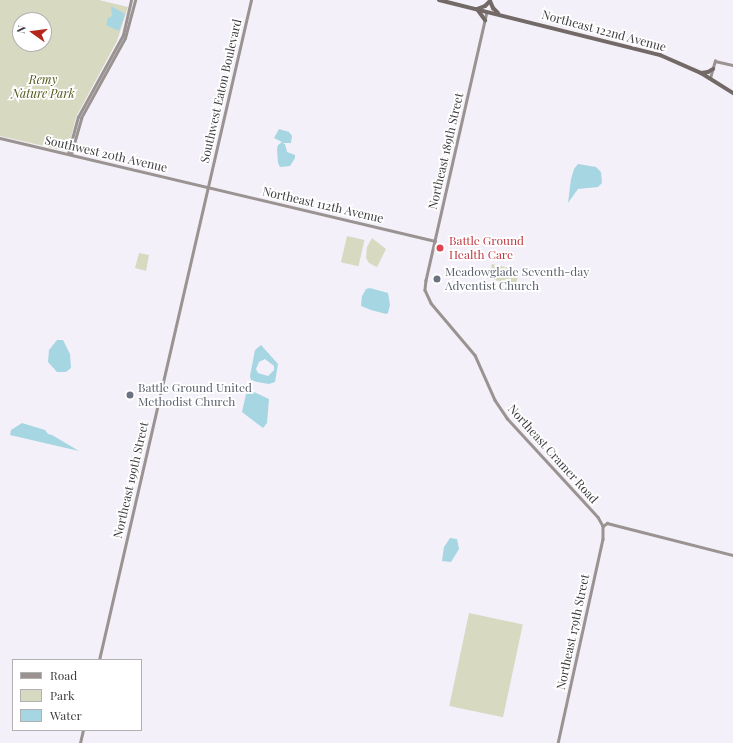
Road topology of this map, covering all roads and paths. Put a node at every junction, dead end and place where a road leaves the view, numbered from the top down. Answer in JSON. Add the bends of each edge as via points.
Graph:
{"nodes":[{"id":1,"x":131,"y":0,"type":"edge"},
{"id":2,"x":134,"y":0,"type":"edge"},
{"id":3,"x":251,"y":0,"type":"edge"},
{"id":4,"x":439,"y":0,"type":"edge"},
{"id":5,"x":476,"y":9,"type":"junction"},
{"id":6,"x":487,"y":12,"type":"junction"},
{"id":7,"x":500,"y":15,"type":"junction"},
{"id":8,"x":485,"y":20,"type":"junction"},
{"id":9,"x":733,"y":65,"type":"edge"},
{"id":10,"x":713,"y":68,"type":"junction"},
{"id":11,"x":701,"y":72,"type":"junction"},
{"id":12,"x":710,"y":78,"type":"junction"},
{"id":13,"x":733,"y":93,"type":"edge"},
{"id":14,"x":86,"y":105,"type":"junction"},
{"id":15,"x":0,"y":138,"type":"edge"},
{"id":16,"x":70,"y":154,"type":"junction"},
{"id":17,"x":208,"y":186,"type":"junction"},
{"id":18,"x":435,"y":241,"type":"junction"},
{"id":19,"x":426,"y":295,"type":"joint"},
{"id":20,"x":603,"y":526,"type":"junction"},
{"id":21,"x":733,"y":555,"type":"edge"},
{"id":22,"x":98,"y":659,"type":"edge"},
{"id":23,"x":83,"y":731,"type":"edge"},
{"id":24,"x":80,"y":743,"type":"edge"},
{"id":25,"x":558,"y":743,"type":"edge"}],
"edges":[{"from":1,"to":14,"type":"street","via":[[123,35]]},
{"from":2,"to":14,"type":"street","via":[[122,44]]},
{"from":3,"to":17,"type":"street","name":"Southwest Eaton Boulevard"},
{"from":4,"to":5,"type":"highway","name":"Northeast 122nd Avenue"},
{"from":5,"to":6,"type":"highway","name":"Northeast 122nd Avenue"},
{"from":5,"to":7,"type":"highway","via":[[490,1]]},
{"from":5,"to":8,"type":"highway"},
{"from":6,"to":7,"type":"highway","name":"Northeast 122nd Avenue"},
{"from":6,"to":8,"type":"street","name":"Northeast 189th Street"},
{"from":7,"to":11,"type":"highway","name":"Northeast 122nd Avenue","via":[[646,50]]},
{"from":8,"to":18,"type":"street","name":"Northeast 189th Street"},
{"from":9,"to":10,"type":"street","via":[[719,60]]},
{"from":10,"to":11,"type":"highway","via":[[708,72]]},
{"from":10,"to":12,"type":"street"},
{"from":11,"to":12,"type":"highway","name":"Northeast 122nd Avenue"},
{"from":12,"to":13,"type":"highway","name":"Northeast 122nd Avenue"},
{"from":14,"to":16,"type":"street"},
{"from":15,"to":16,"type":"street","name":"Southwest 20th Avenue"},
{"from":16,"to":17,"type":"street","name":"Southwest 20th Avenue"},
{"from":17,"to":18,"type":"street","name":"Northeast 112th Avenue"},
{"from":17,"to":22,"type":"street","name":"Northeast 199th Street"},
{"from":18,"to":19,"type":"street","name":"Northeast 189th Street","via":[[425,281]]},
{"from":19,"to":20,"type":"street","name":"Northeast Cramer Road","via":[[475,355],[495,400],[507,418]]},
{"from":20,"to":21,"type":"street","via":[[607,523]]},
{"from":20,"to":25,"type":"street","name":"Northeast 179th Street","via":[[603,539]]},
{"from":23,"to":24,"type":"street"}]}
